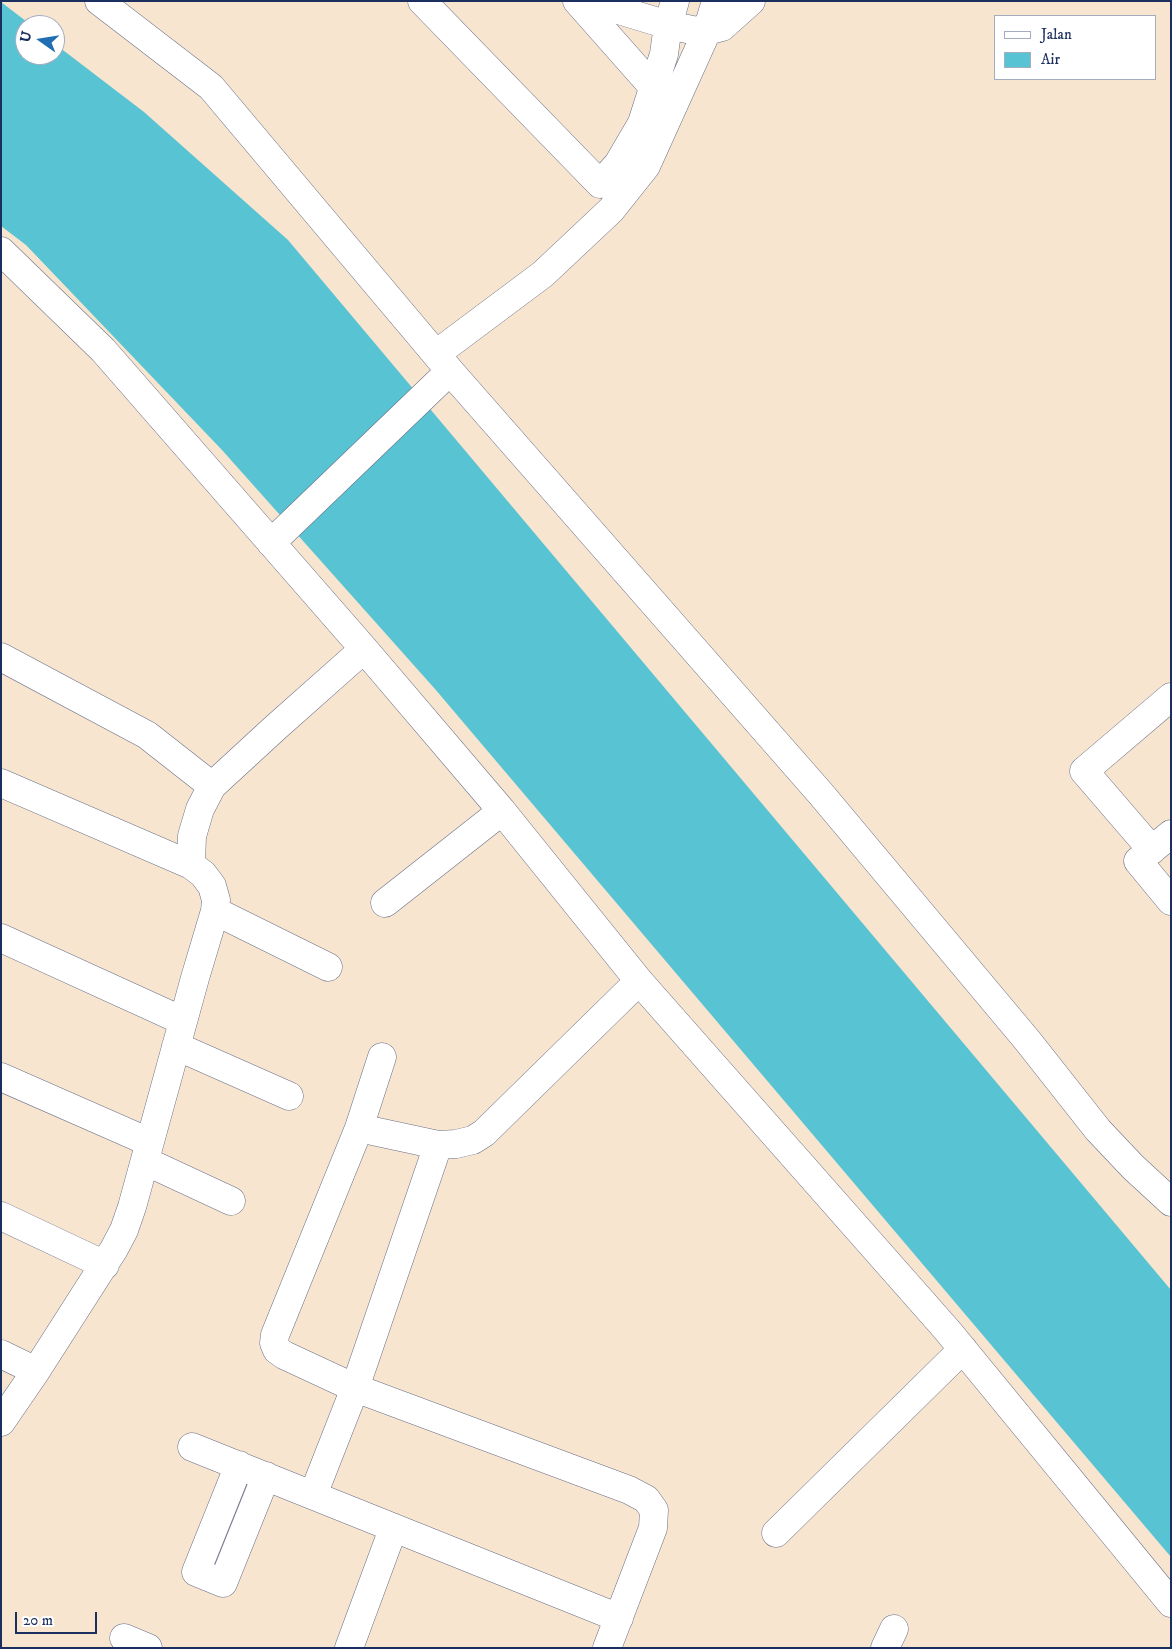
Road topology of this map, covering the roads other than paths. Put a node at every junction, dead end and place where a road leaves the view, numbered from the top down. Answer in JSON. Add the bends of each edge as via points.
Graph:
{"nodes":[{"id":1,"x":99,"y":1,"type":"edge"},
{"id":2,"x":422,"y":1,"type":"edge"},
{"id":3,"x":576,"y":1,"type":"edge"},
{"id":4,"x":589,"y":1,"type":"edge"},
{"id":5,"x":716,"y":1,"type":"edge"},
{"id":6,"x":751,"y":1,"type":"edge"},
{"id":7,"x":671,"y":13,"type":"edge"},
{"id":8,"x":707,"y":31,"type":"junction"},
{"id":9,"x":653,"y":87,"type":"junction"},
{"id":10,"x":1,"y":251,"type":"edge"},
{"id":11,"x":443,"y":362,"type":"junction"},
{"id":12,"x":271,"y":543,"type":"junction"},
{"id":13,"x":364,"y":649,"type":"junction"},
{"id":14,"x":1,"y":657,"type":"edge"},
{"id":15,"x":1171,"y":697,"type":"edge"},
{"id":16,"x":1,"y":783,"type":"edge"},
{"id":17,"x":212,"y":786,"type":"junction"},
{"id":18,"x":502,"y":811,"type":"junction"},
{"id":19,"x":1161,"y":842,"type":"edge"},
{"id":20,"x":191,"y":865,"type":"junction"},
{"id":21,"x":1171,"y":901,"type":"edge"},
{"id":22,"x":385,"y":903,"type":"dead end"},
{"id":23,"x":215,"y":911,"type":"junction"},
{"id":24,"x":1,"y":938,"type":"edge"},
{"id":25,"x":328,"y":967,"type":"dead end"},
{"id":26,"x":639,"y":982,"type":"junction"},
{"id":27,"x":179,"y":1033,"type":"junction"},
{"id":28,"x":382,"y":1057,"type":"dead end"},
{"id":29,"x":1,"y":1077,"type":"edge"},
{"id":30,"x":289,"y":1096,"type":"dead end"},
{"id":31,"x":359,"y":1128,"type":"junction"},
{"id":32,"x":438,"y":1145,"type":"junction"},
{"id":33,"x":147,"y":1152,"type":"junction"},
{"id":34,"x":232,"y":1201,"type":"dead end"},
{"id":35,"x":1171,"y":1202,"type":"edge"},
{"id":36,"x":1,"y":1216,"type":"edge"},
{"id":37,"x":105,"y":1265,"type":"junction"},
{"id":38,"x":963,"y":1349,"type":"junction"},
{"id":39,"x":1,"y":1354,"type":"edge"},
{"id":40,"x":36,"y":1371,"type":"junction"},
{"id":41,"x":355,"y":1388,"type":"junction"},
{"id":42,"x":1,"y":1422,"type":"edge"},
{"id":43,"x":192,"y":1446,"type":"dead end"},
{"id":44,"x":239,"y":1465,"type":"junction"},
{"id":45,"x":266,"y":1476,"type":"junction"},
{"id":46,"x":313,"y":1495,"type":"junction"},
{"id":47,"x":393,"y":1529,"type":"junction"},
{"id":48,"x":776,"y":1532,"type":"dead end"},
{"id":49,"x":1171,"y":1603,"type":"edge"},
{"id":50,"x":619,"y":1618,"type":"junction"},
{"id":51,"x":353,"y":1646,"type":"edge"},
{"id":52,"x":607,"y":1648,"type":"edge"}],
"edges":[{"from":1,"to":11,"type":"street","via":[[211,87]]},
{"from":2,"to":9,"type":"street","via":[[600,184],[618,164],[642,123]]},
{"from":3,"to":9,"type":"street"},
{"from":4,"to":7,"type":"street"},
{"from":5,"to":8,"type":"street"},
{"from":6,"to":8,"type":"street","via":[[722,27]]},
{"from":7,"to":8,"type":"street","via":[[692,30]]},
{"from":7,"to":9,"type":"street","via":[[664,54]]},
{"from":8,"to":11,"type":"street","via":[[646,166],[611,210]]},
{"from":10,"to":12,"type":"street","via":[[103,350]]},
{"from":11,"to":12,"type":"street"},
{"from":11,"to":35,"type":"street","via":[[821,794],[1098,1130]]},
{"from":12,"to":13,"type":"street"},
{"from":13,"to":17,"type":"street"},
{"from":13,"to":18,"type":"street"},
{"from":14,"to":17,"type":"street","via":[[147,735]]},
{"from":15,"to":19,"type":"street","via":[[1084,771]]},
{"from":16,"to":20,"type":"street"},
{"from":17,"to":20,"type":"street","via":[[200,809],[192,836]]},
{"from":18,"to":22,"type":"street"},
{"from":18,"to":26,"type":"street"},
{"from":19,"to":21,"type":"street","via":[[1138,861]]},
{"from":20,"to":23,"type":"street","via":[[212,886]]},
{"from":23,"to":25,"type":"street"},
{"from":23,"to":27,"type":"street"},
{"from":24,"to":27,"type":"street"},
{"from":26,"to":32,"type":"street","via":[[488,1129],[473,1140]]},
{"from":26,"to":38,"type":"street"},
{"from":27,"to":30,"type":"street"},
{"from":27,"to":33,"type":"street"},
{"from":28,"to":31,"type":"street"},
{"from":29,"to":33,"type":"street"},
{"from":31,"to":32,"type":"street"},
{"from":31,"to":41,"type":"street","via":[[274,1343],[284,1355]]},
{"from":32,"to":41,"type":"street"},
{"from":33,"to":34,"type":"street"},
{"from":33,"to":37,"type":"street","via":[[124,1230]]},
{"from":36,"to":37,"type":"street"},
{"from":37,"to":40,"type":"street"},
{"from":38,"to":48,"type":"street"},
{"from":38,"to":49,"type":"street"},
{"from":39,"to":40,"type":"street"},
{"from":40,"to":42,"type":"street"},
{"from":41,"to":46,"type":"street"},
{"from":41,"to":50,"type":"street","via":[[630,1490],[646,1499],[654,1510],[653,1528]]},
{"from":43,"to":44,"type":"street"},
{"from":44,"to":45,"type":"street"},
{"from":44,"to":45,"type":"street","via":[[196,1572],[223,1583]]},
{"from":45,"to":46,"type":"street"},
{"from":46,"to":47,"type":"street"},
{"from":47,"to":50,"type":"street"},
{"from":47,"to":51,"type":"street"},
{"from":50,"to":52,"type":"street"}]}
